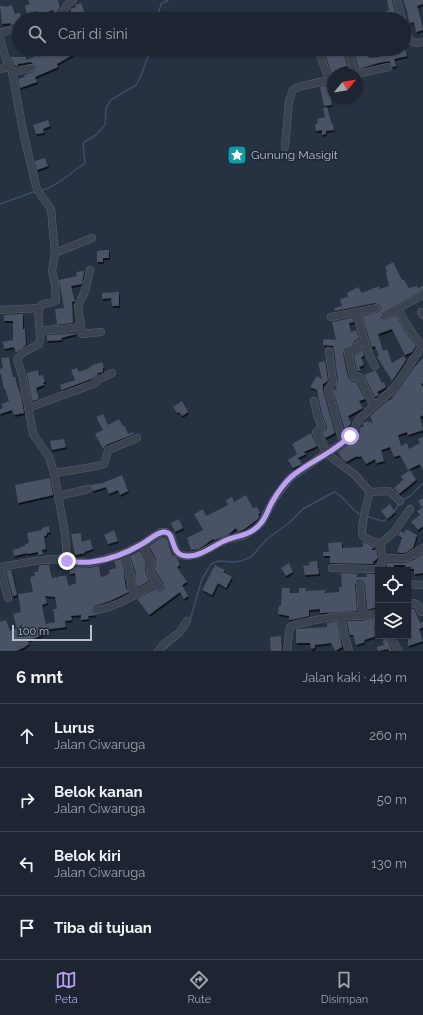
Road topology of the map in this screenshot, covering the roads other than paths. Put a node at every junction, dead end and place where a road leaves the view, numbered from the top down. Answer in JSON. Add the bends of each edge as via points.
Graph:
{"nodes":[{"id":1,"x":73,"y":0,"type":"edge"},
{"id":2,"x":397,"y":0,"type":"edge"},
{"id":3,"x":63,"y":12,"type":"edge"},
{"id":4,"x":400,"y":12,"type":"edge"},
{"id":5,"x":12,"y":30,"type":"edge"},
{"id":6,"x":0,"y":34,"type":"edge"},
{"id":7,"x":0,"y":38,"type":"edge"},
{"id":8,"x":411,"y":42,"type":"edge"},
{"id":9,"x":423,"y":42,"type":"edge"},
{"id":10,"x":321,"y":56,"type":"edge"},
{"id":11,"x":350,"y":56,"type":"edge"},
{"id":12,"x":388,"y":67,"type":"dead end"},
{"id":13,"x":31,"y":68,"type":"dead end"},
{"id":14,"x":354,"y":68,"type":"edge"},
{"id":15,"x":0,"y":69,"type":"edge"},
{"id":16,"x":10,"y":70,"type":"junction"},
{"id":17,"x":327,"y":70,"type":"edge"},
{"id":18,"x":363,"y":72,"type":"edge"},
{"id":19,"x":327,"y":81,"type":"edge"},
{"id":20,"x":285,"y":147,"type":"dead end"},
{"id":21,"x":92,"y":238,"type":"dead end"},
{"id":22,"x":55,"y":253,"type":"junction"},
{"id":23,"x":90,"y":270,"type":"dead end"},
{"id":24,"x":423,"y":295,"type":"edge"},
{"id":25,"x":39,"y":308,"type":"junction"},
{"id":26,"x":376,"y":308,"type":"dead end"},
{"id":27,"x":398,"y":309,"type":"junction"},
{"id":28,"x":0,"y":310,"type":"edge"},
{"id":29,"x":356,"y":313,"type":"junction"},
{"id":30,"x":385,"y":315,"type":"dead end"},
{"id":31,"x":331,"y":317,"type":"dead end"},
{"id":32,"x":81,"y":327,"type":"junction"},
{"id":33,"x":40,"y":331,"type":"junction"},
{"id":34,"x":101,"y":332,"type":"dead end"},
{"id":35,"x":365,"y":341,"type":"junction"},
{"id":36,"x":422,"y":346,"type":"edge"},
{"id":37,"x":329,"y":351,"type":"dead end"},
{"id":38,"x":375,"y":366,"type":"dead end"},
{"id":39,"x":112,"y":374,"type":"dead end"},
{"id":40,"x":314,"y":401,"type":"dead end"},
{"id":41,"x":374,"y":406,"type":"junction"},
{"id":42,"x":28,"y":408,"type":"junction"},
{"id":43,"x":137,"y":438,"type":"dead end"},
{"id":44,"x":343,"y":443,"type":"junction"},
{"id":45,"x":326,"y":453,"type":"junction"},
{"id":46,"x":54,"y":473,"type":"junction"},
{"id":47,"x":88,"y":489,"type":"dead end"},
{"id":48,"x":370,"y":492,"type":"junction"},
{"id":49,"x":58,"y":496,"type":"junction"},
{"id":50,"x":400,"y":501,"type":"dead end"},
{"id":51,"x":410,"y":509,"type":"dead end"},
{"id":52,"x":142,"y":544,"type":"junction"},
{"id":53,"x":380,"y":544,"type":"junction"},
{"id":54,"x":423,"y":548,"type":"edge"},
{"id":55,"x":124,"y":553,"type":"junction"},
{"id":56,"x":383,"y":558,"type":"junction"},
{"id":57,"x":67,"y":561,"type":"junction"},
{"id":58,"x":380,"y":567,"type":"edge"},
{"id":59,"x":0,"y":568,"type":"edge"},
{"id":60,"x":332,"y":568,"type":"dead end"},
{"id":61,"x":375,"y":570,"type":"edge"},
{"id":62,"x":411,"y":584,"type":"edge"},
{"id":63,"x":423,"y":585,"type":"edge"},
{"id":64,"x":360,"y":586,"type":"dead end"},
{"id":65,"x":135,"y":594,"type":"junction"},
{"id":66,"x":8,"y":598,"type":"dead end"},
{"id":67,"x":411,"y":604,"type":"edge"},
{"id":68,"x":97,"y":610,"type":"dead end"},
{"id":69,"x":421,"y":612,"type":"dead end"},
{"id":70,"x":375,"y":613,"type":"edge"},
{"id":71,"x":341,"y":616,"type":"junction"},
{"id":72,"x":362,"y":616,"type":"junction"},
{"id":73,"x":187,"y":621,"type":"dead end"},
{"id":74,"x":392,"y":639,"type":"edge"},
{"id":75,"x":158,"y":651,"type":"edge"},
{"id":76,"x":287,"y":651,"type":"edge"},
{"id":77,"x":349,"y":651,"type":"edge"},
{"id":78,"x":398,"y":651,"type":"edge"}],
"edges":[{"from":1,"to":3,"type":"street"},
{"from":2,"to":4,"type":"street"},
{"from":5,"to":6,"type":"street"},
{"from":7,"to":16,"type":"street"},
{"from":8,"to":9,"type":"street"},
{"from":10,"to":17,"type":"street"},
{"from":11,"to":14,"type":"street"},
{"from":12,"to":18,"type":"street"},
{"from":13,"to":16,"type":"street"},
{"from":15,"to":16,"type":"street"},
{"from":16,"to":22,"type":"street","via":[[36,186],[51,209]]},
{"from":19,"to":20,"type":"street","via":[[293,90],[289,101]]},
{"from":21,"to":22,"type":"street"},
{"from":22,"to":25,"type":"street","via":[[52,271],[56,301],[43,304]]},
{"from":23,"to":32,"type":"street","via":[[78,306]]},
{"from":24,"to":27,"type":"street"},
{"from":25,"to":28,"type":"street"},
{"from":25,"to":33,"type":"street"},
{"from":26,"to":29,"type":"street"},
{"from":27,"to":30,"type":"street"},
{"from":27,"to":36,"type":"street"},
{"from":29,"to":31,"type":"street"},
{"from":29,"to":35,"type":"street"},
{"from":32,"to":33,"type":"street"},
{"from":32,"to":34,"type":"street","via":[[82,334]]},
{"from":33,"to":42,"type":"street","via":[[39,344],[17,359]]},
{"from":35,"to":38,"type":"street"},
{"from":35,"to":41,"type":"street","via":[[358,344],[358,350],[348,352],[353,376],[359,376]]},
{"from":36,"to":41,"type":"street","via":[[393,389]]},
{"from":37,"to":44,"type":"street","via":[[333,382],[328,389]]},
{"from":39,"to":42,"type":"street","via":[[75,392]]},
{"from":40,"to":45,"type":"street","via":[[322,427],[316,431]]},
{"from":41,"to":44,"type":"street","via":[[359,419]]},
{"from":42,"to":46,"type":"street","via":[[33,434],[49,457]]},
{"from":43,"to":46,"type":"street","via":[[108,450],[104,464]]},
{"from":44,"to":45,"type":"street"},
{"from":45,"to":48,"type":"street","via":[[355,475]]},
{"from":45,"to":52,"type":"street","via":[[290,478],[274,499],[262,522],[245,534],[225,540],[199,554],[188,556],[177,553],[171,536],[166,532],[161,532]]},
{"from":46,"to":49,"type":"street"},
{"from":47,"to":49,"type":"street"},
{"from":48,"to":50,"type":"street","via":[[389,491]]},
{"from":48,"to":53,"type":"street","via":[[361,533]]},
{"from":49,"to":57,"type":"street"},
{"from":51,"to":53,"type":"street","via":[[394,532]]},
{"from":52,"to":55,"type":"street"},
{"from":52,"to":65,"type":"street","via":[[150,558],[150,571],[158,584]]},
{"from":53,"to":56,"type":"street"},
{"from":54,"to":56,"type":"street","via":[[406,558]]},
{"from":55,"to":57,"type":"street","via":[[90,563]]},
{"from":55,"to":65,"type":"street"},
{"from":56,"to":58,"type":"street"},
{"from":57,"to":59,"type":"street","via":[[41,560]]},
{"from":59,"to":66,"type":"street"},
{"from":60,"to":61,"type":"street"},
{"from":62,"to":63,"type":"street"},
{"from":64,"to":72,"type":"street"},
{"from":65,"to":68,"type":"street","via":[[120,603]]},
{"from":67,"to":69,"type":"street","via":[[418,605]]},
{"from":70,"to":72,"type":"street"},
{"from":71,"to":72,"type":"street"},
{"from":71,"to":76,"type":"street","via":[[293,625],[290,627]]},
{"from":71,"to":77,"type":"street"},
{"from":73,"to":75,"type":"street","via":[[179,634]]},
{"from":74,"to":78,"type":"street"}]}
